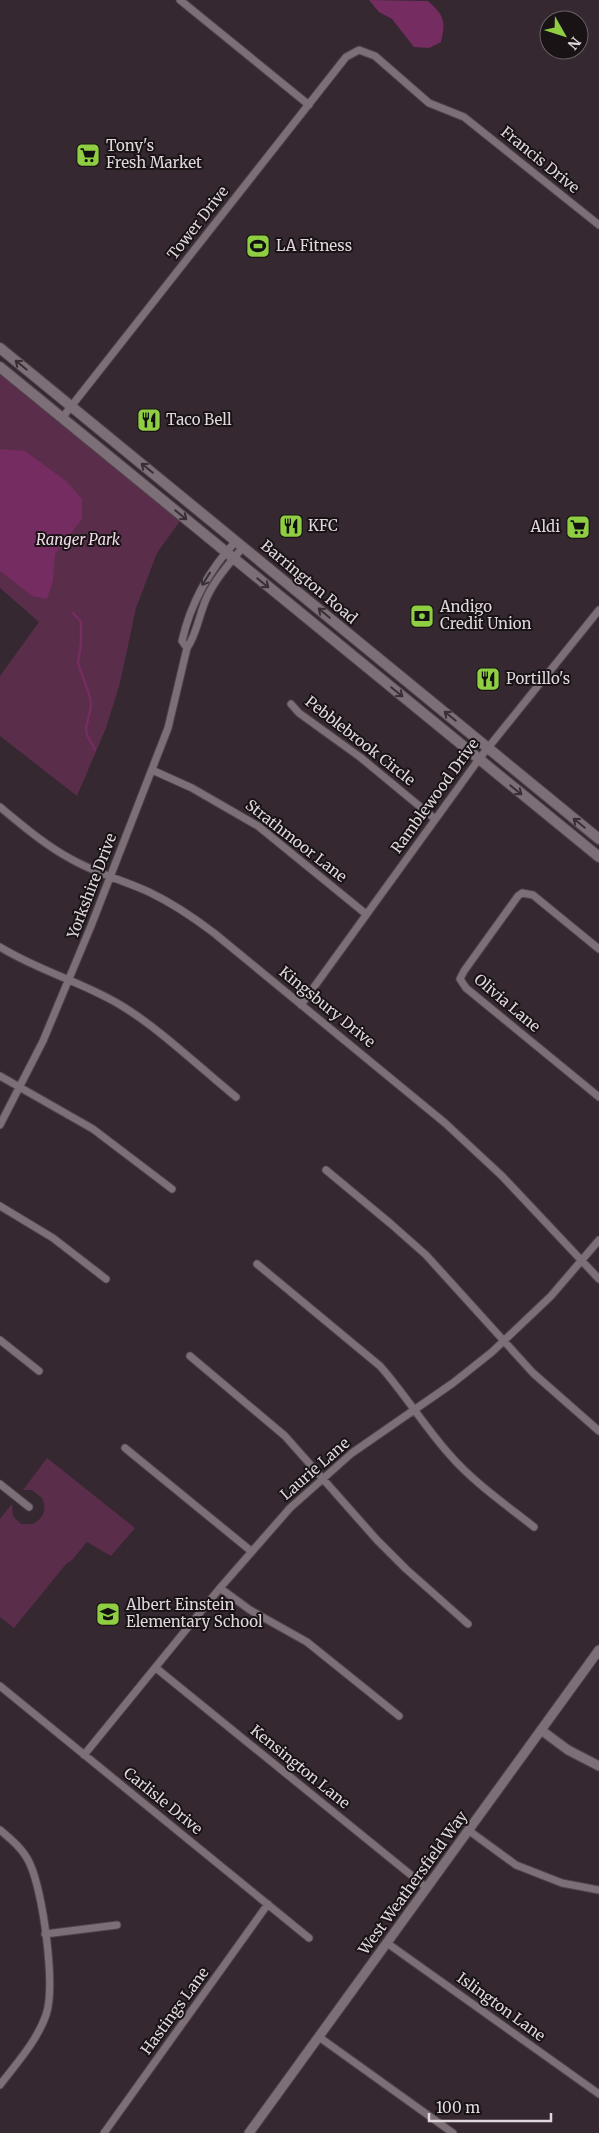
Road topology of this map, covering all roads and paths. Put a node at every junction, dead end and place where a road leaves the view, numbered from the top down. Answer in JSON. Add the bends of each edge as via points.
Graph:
{"nodes":[{"id":1,"x":180,"y":0,"type":"edge"},
{"id":2,"x":359,"y":50,"type":"joint"},
{"id":3,"x":309,"y":104,"type":"junction"},
{"id":4,"x":598,"y":222,"type":"edge"},
{"id":5,"x":0,"y":348,"type":"edge"},
{"id":6,"x":0,"y":368,"type":"edge"},
{"id":7,"x":71,"y":407,"type":"junction"},
{"id":8,"x":62,"y":418,"type":"junction"},
{"id":9,"x":240,"y":544,"type":"junction"},
{"id":10,"x":230,"y":555,"type":"junction"},
{"id":11,"x":599,"y":610,"type":"edge"},
{"id":12,"x":187,"y":648,"type":"junction"},
{"id":13,"x":291,"y":704,"type":"dead end"},
{"id":14,"x":488,"y":747,"type":"junction"},
{"id":15,"x":479,"y":759,"type":"junction"},
{"id":16,"x":152,"y":770,"type":"junction"},
{"id":17,"x":0,"y":807,"type":"edge"},
{"id":18,"x":435,"y":819,"type":"junction"},
{"id":19,"x":599,"y":839,"type":"edge"},
{"id":20,"x":599,"y":857,"type":"edge"},
{"id":21,"x":110,"y":877,"type":"junction"},
{"id":22,"x":366,"y":914,"type":"junction"},
{"id":23,"x":0,"y":947,"type":"edge"},
{"id":24,"x":599,"y":949,"type":"edge"},
{"id":25,"x":69,"y":981,"type":"junction"},
{"id":26,"x":301,"y":1005,"type":"junction"},
{"id":27,"x":0,"y":1076,"type":"edge"},
{"id":28,"x":20,"y":1086,"type":"junction"},
{"id":29,"x":599,"y":1096,"type":"edge"},
{"id":30,"x":236,"y":1097,"type":"dead end"},
{"id":31,"x":0,"y":1125,"type":"edge"},
{"id":32,"x":326,"y":1170,"type":"dead end"},
{"id":33,"x":172,"y":1188,"type":"dead end"},
{"id":34,"x":0,"y":1206,"type":"edge"},
{"id":35,"x":599,"y":1240,"type":"edge"},
{"id":36,"x":581,"y":1263,"type":"junction"},
{"id":37,"x":257,"y":1264,"type":"dead end"},
{"id":38,"x":106,"y":1278,"type":"dead end"},
{"id":39,"x":599,"y":1279,"type":"edge"},
{"id":40,"x":0,"y":1340,"type":"edge"},
{"id":41,"x":504,"y":1342,"type":"junction"},
{"id":42,"x":190,"y":1356,"type":"dead end"},
{"id":43,"x":39,"y":1371,"type":"dead end"},
{"id":44,"x":415,"y":1410,"type":"junction"},
{"id":45,"x":599,"y":1431,"type":"edge"},
{"id":46,"x":125,"y":1448,"type":"dead end"},
{"id":47,"x":323,"y":1477,"type":"junction"},
{"id":48,"x":0,"y":1484,"type":"edge"},
{"id":49,"x":29,"y":1507,"type":"dead end"},
{"id":50,"x":534,"y":1527,"type":"dead end"},
{"id":51,"x":251,"y":1551,"type":"junction"},
{"id":52,"x":220,"y":1588,"type":"junction"},
{"id":53,"x":468,"y":1624,"type":"dead end"},
{"id":54,"x":599,"y":1650,"type":"edge"},
{"id":55,"x":156,"y":1668,"type":"junction"},
{"id":56,"x":0,"y":1686,"type":"edge"},
{"id":57,"x":399,"y":1716,"type":"dead end"},
{"id":58,"x":540,"y":1730,"type":"junction"},
{"id":59,"x":84,"y":1755,"type":"junction"},
{"id":60,"x":599,"y":1766,"type":"edge"},
{"id":61,"x":0,"y":1830,"type":"edge"},
{"id":62,"x":468,"y":1830,"type":"junction"},
{"id":63,"x":427,"y":1888,"type":"junction"},
{"id":64,"x":599,"y":1890,"type":"edge"},
{"id":65,"x":268,"y":1904,"type":"junction"},
{"id":66,"x":117,"y":1925,"type":"dead end"},
{"id":67,"x":45,"y":1934,"type":"junction"},
{"id":68,"x":309,"y":1938,"type":"dead end"},
{"id":69,"x":387,"y":1943,"type":"junction"},
{"id":70,"x":319,"y":2036,"type":"junction"},
{"id":71,"x":0,"y":2086,"type":"edge"},
{"id":72,"x":599,"y":2094,"type":"edge"},
{"id":73,"x":252,"y":2132,"type":"edge"},
{"id":74,"x":104,"y":2133,"type":"edge"},
{"id":75,"x":453,"y":2133,"type":"edge"}],
"edges":[{"from":1,"to":3,"type":"street"},
{"from":2,"to":3,"type":"street","name":"Tower Drive","via":[[346,57]]},
{"from":2,"to":4,"type":"street","name":"Francis Drive","via":[[375,56],[430,103],[464,117]]},
{"from":3,"to":7,"type":"street","name":"Tower Drive"},
{"from":7,"to":5,"type":"main road","name":"Barrington Road","one_way":true},
{"from":6,"to":8,"type":"main road","name":"Barrington Road"},
{"from":7,"to":8,"type":"street","name":"Tower Drive"},
{"from":9,"to":7,"type":"main road","name":"Barrington Road","one_way":true},
{"from":8,"to":10,"type":"main road","name":"Barrington Road","one_way":true},
{"from":9,"to":10,"type":"street","name":"Yorkshire Drive"},
{"from":14,"to":9,"type":"main road","name":"Barrington Road","one_way":true},
{"from":10,"to":12,"type":"street","name":"Yorkshire Drive","via":[[212,587]]},
{"from":10,"to":12,"type":"street","name":"Yorkshire Drive","one_way":true,"via":[[210,572],[195,599],[182,640]]},
{"from":10,"to":15,"type":"main road","name":"Barrington Road","one_way":true},
{"from":11,"to":14,"type":"street","name":"Ramblewood Drive"},
{"from":12,"to":16,"type":"street","name":"Yorkshire Drive","via":[[172,715]]},
{"from":13,"to":18,"type":"street","name":"Pebblebrook Circle"},
{"from":14,"to":15,"type":"street","name":"Ramblewood Drive"},
{"from":19,"to":14,"type":"main road","name":"Barrington Road","one_way":true},
{"from":15,"to":18,"type":"street","name":"Ramblewood Drive"},
{"from":15,"to":20,"type":"main road","name":"Barrington Road","one_way":true},
{"from":16,"to":21,"type":"street","name":"Yorkshire Drive"},
{"from":16,"to":22,"type":"street","name":"Strathmoor Lane","via":[[206,795],[258,826]]},
{"from":17,"to":21,"type":"street","name":"Kingsbury Drive","via":[[51,848]]},
{"from":18,"to":22,"type":"street","name":"Ramblewood Drive"},
{"from":21,"to":25,"type":"street","name":"Yorkshire Drive"},
{"from":21,"to":26,"type":"street","name":"Kingsbury Drive","via":[[148,892],[192,917]]},
{"from":22,"to":26,"type":"street","name":"Ramblewood Drive"},
{"from":23,"to":25,"type":"street"},
{"from":24,"to":29,"type":"street","name":"Olivia Lane","via":[[534,895],[526,893],[518,896],[464,971],[461,981]]},
{"from":25,"to":28,"type":"street","name":"Yorkshire Drive","via":[[44,1041]]},
{"from":25,"to":30,"type":"street","via":[[131,1012]]},
{"from":26,"to":36,"type":"street","name":"Kingsbury Drive","via":[[468,1143]]},
{"from":27,"to":28,"type":"street"},
{"from":28,"to":31,"type":"street","name":"Yorkshire Drive"},
{"from":28,"to":33,"type":"street","via":[[99,1133]]},
{"from":32,"to":41,"type":"street","via":[[426,1255]]},
{"from":34,"to":38,"type":"street","via":[[53,1238]]},
{"from":35,"to":36,"type":"street","name":"Laurie Lane"},
{"from":36,"to":39,"type":"street","name":"Kingsbury Drive"},
{"from":36,"to":41,"type":"street","name":"Laurie Lane"},
{"from":37,"to":44,"type":"street","via":[[376,1362]]},
{"from":40,"to":43,"type":"street"},
{"from":41,"to":44,"type":"street","name":"Laurie Lane"},
{"from":41,"to":45,"type":"street","via":[[549,1388]]},
{"from":42,"to":47,"type":"street","via":[[275,1427]]},
{"from":44,"to":47,"type":"street","name":"Laurie Lane"},
{"from":44,"to":50,"type":"street","via":[[458,1464]]},
{"from":46,"to":51,"type":"street"},
{"from":47,"to":51,"type":"street","name":"Laurie Lane"},
{"from":47,"to":53,"type":"street","via":[[377,1540]]},
{"from":48,"to":49,"type":"street"},
{"from":51,"to":52,"type":"street","name":"Laurie Lane"},
{"from":52,"to":55,"type":"street","name":"Laurie Lane"},
{"from":52,"to":57,"type":"street","via":[[250,1610],[307,1642]]},
{"from":54,"to":58,"type":"street","name":"West Weathersfield Way"},
{"from":55,"to":59,"type":"street","name":"Laurie Lane"},
{"from":55,"to":63,"type":"street","name":"Kensington Lane"},
{"from":56,"to":59,"type":"street","name":"Carlisle Drive"},
{"from":58,"to":60,"type":"street"},
{"from":58,"to":62,"type":"street","name":"West Weathersfield Way"},
{"from":59,"to":65,"type":"street","name":"Carlisle Drive"},
{"from":61,"to":67,"type":"street","via":[[22,1851],[30,1864],[38,1888]]},
{"from":62,"to":63,"type":"street","name":"West Weathersfield Way"},
{"from":62,"to":64,"type":"street","via":[[516,1865],[562,1883]]},
{"from":63,"to":69,"type":"street","name":"West Weathersfield Way"},
{"from":65,"to":68,"type":"street","name":"Carlisle Drive"},
{"from":65,"to":74,"type":"street","name":"Hastings Lane"},
{"from":66,"to":67,"type":"street"},
{"from":67,"to":71,"type":"street","via":[[51,1990],[46,2014]]},
{"from":69,"to":70,"type":"street","name":"West Weathersfield Way"},
{"from":69,"to":72,"type":"street","name":"Islington Lane"},
{"from":70,"to":73,"type":"street","name":"West Weathersfield Way"},
{"from":70,"to":75,"type":"street"}]}
